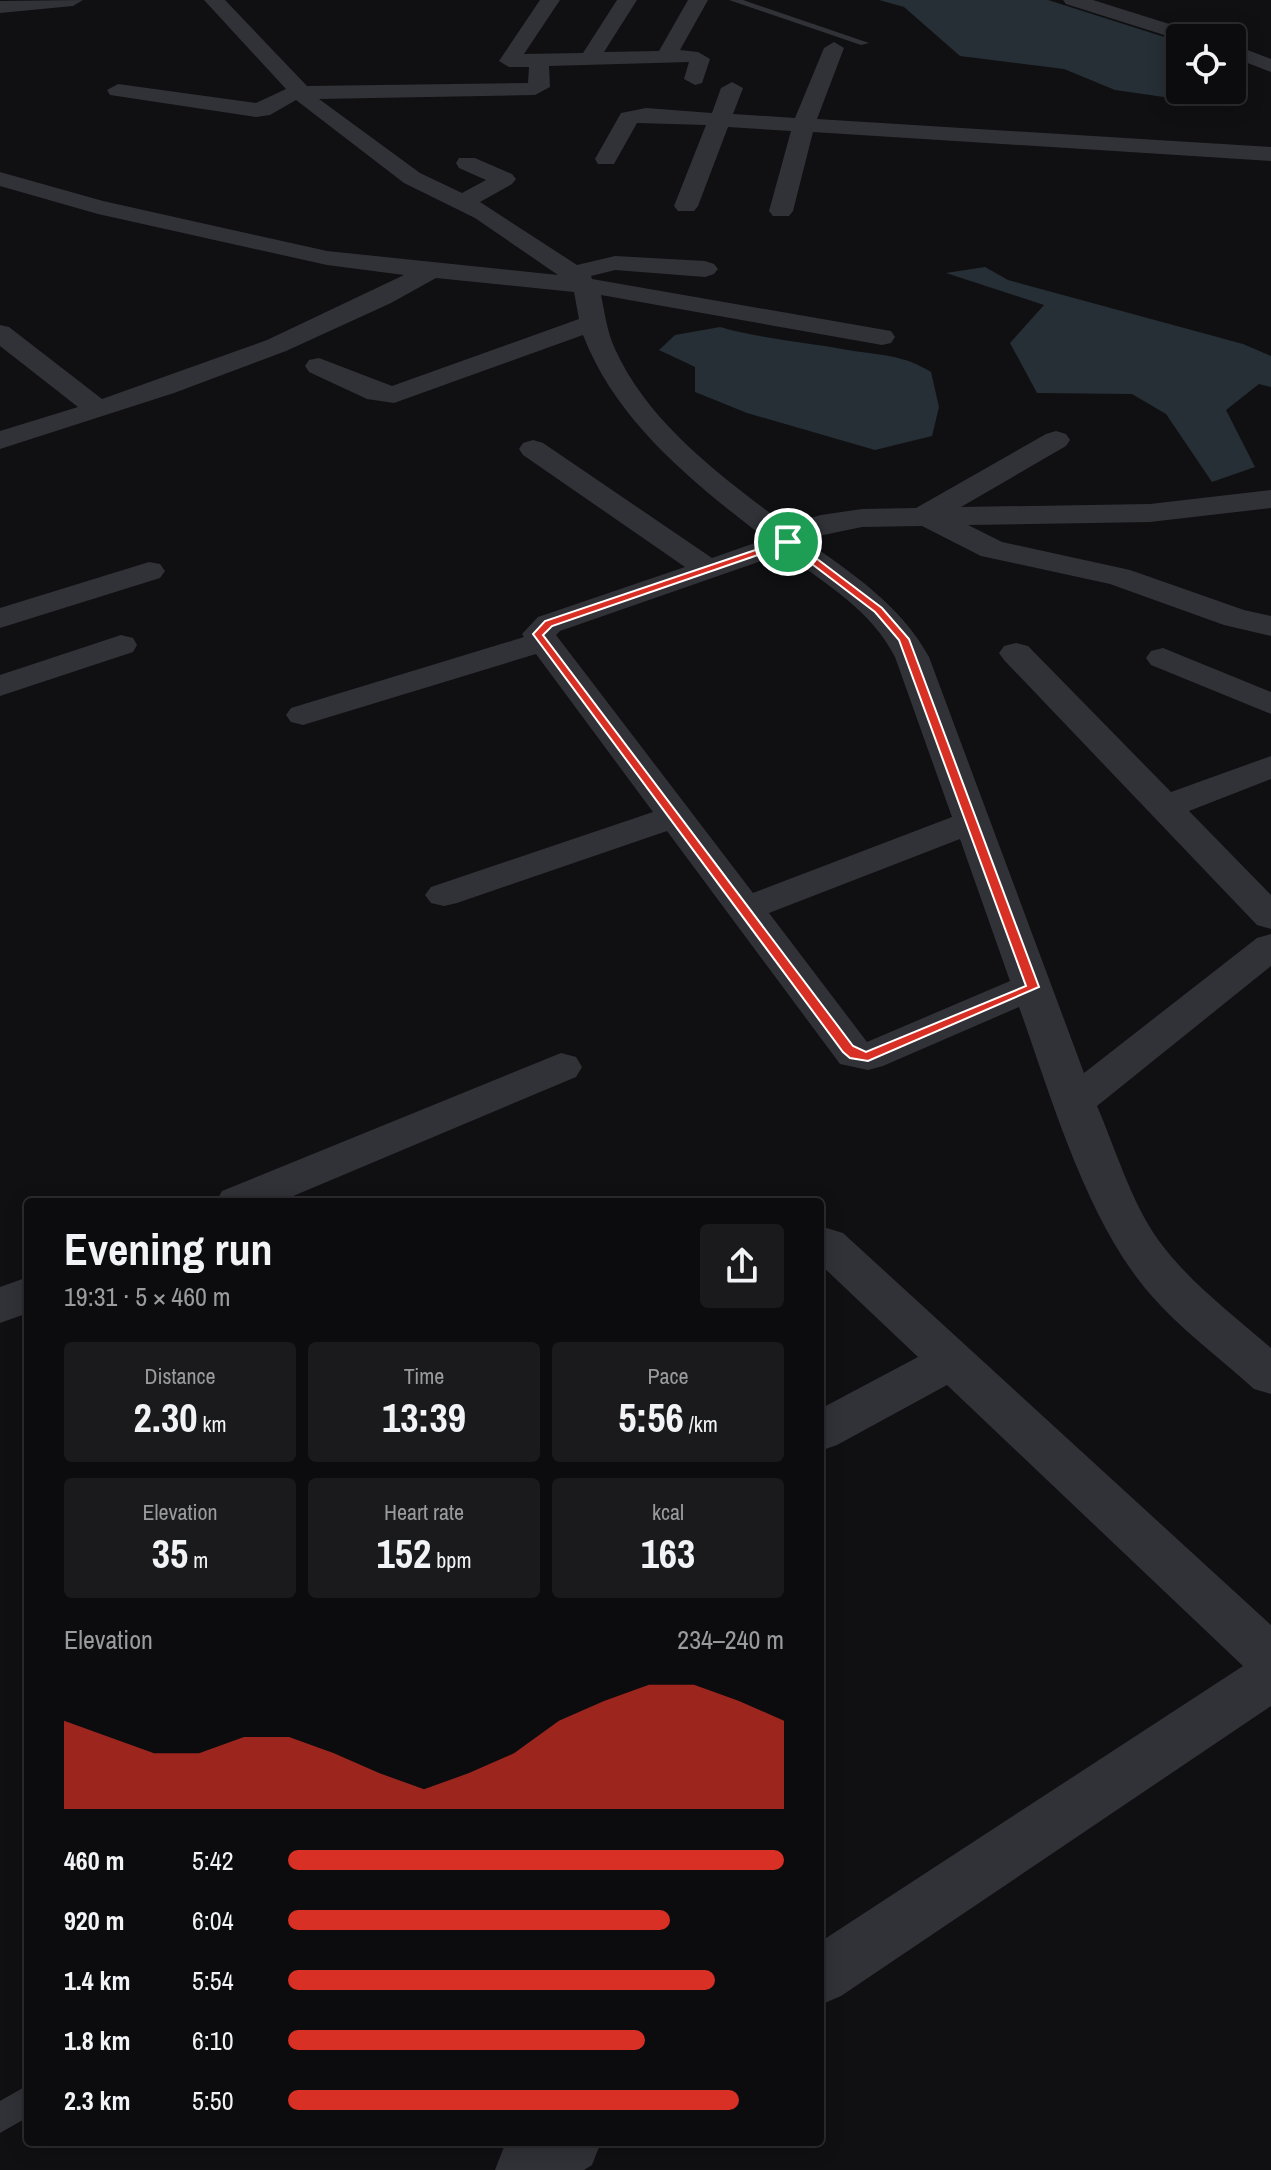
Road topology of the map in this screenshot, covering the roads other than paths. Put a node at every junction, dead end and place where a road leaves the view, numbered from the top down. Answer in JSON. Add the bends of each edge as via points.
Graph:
{"nodes":[{"id":1,"x":73,"y":0,"type":"edge"},
{"id":2,"x":214,"y":0,"type":"edge"},
{"id":3,"x":550,"y":0,"type":"edge"},
{"id":4,"x":627,"y":0,"type":"edge"},
{"id":5,"x":698,"y":0,"type":"edge"},
{"id":6,"x":734,"y":0,"type":"edge"},
{"id":7,"x":1073,"y":0,"type":"edge"},
{"id":8,"x":0,"y":7,"type":"edge"},
{"id":9,"x":1166,"y":29,"type":"edge"},
{"id":10,"x":864,"y":43,"type":"dead end"},
{"id":11,"x":834,"y":48,"type":"dead end"},
{"id":12,"x":666,"y":56,"type":"junction"},
{"id":13,"x":1246,"y":56,"type":"edge"},
{"id":14,"x":589,"y":59,"type":"junction"},
{"id":15,"x":509,"y":61,"type":"junction"},
{"id":16,"x":484,"y":62,"type":"dead end"},
{"id":17,"x":539,"y":62,"type":"junction"},
{"id":18,"x":447,"y":66,"type":"dead end"},
{"id":19,"x":1271,"y":66,"type":"edge"},
{"id":20,"x":695,"y":79,"type":"dead end"},
{"id":21,"x":732,"y":88,"type":"dead end"},
{"id":22,"x":118,"y":90,"type":"dead end"},
{"id":23,"x":441,"y":90,"type":"junction"},
{"id":24,"x":301,"y":93,"type":"junction"},
{"id":25,"x":718,"y":119,"type":"junction"},
{"id":26,"x":803,"y":126,"type":"junction"},
{"id":27,"x":1271,"y":154,"type":"edge"},
{"id":28,"x":606,"y":159,"type":"dead end"},
{"id":29,"x":467,"y":163,"type":"dead end"},
{"id":30,"x":0,"y":179,"type":"edge"},
{"id":31,"x":464,"y":202,"type":"junction"},
{"id":32,"x":686,"y":206,"type":"dead end"},
{"id":33,"x":781,"y":211,"type":"dead end"},
{"id":34,"x":705,"y":269,"type":"dead end"},
{"id":35,"x":431,"y":271,"type":"junction"},
{"id":36,"x":579,"y":279,"type":"junction"},
{"id":37,"x":592,"y":323,"type":"junction"},
{"id":38,"x":0,"y":333,"type":"edge"},
{"id":39,"x":882,"y":337,"type":"dead end"},
{"id":40,"x":319,"y":366,"type":"dead end"},
{"id":41,"x":97,"y":408,"type":"junction"},
{"id":42,"x":0,"y":440,"type":"edge"},
{"id":43,"x":1056,"y":440,"type":"dead end"},
{"id":44,"x":533,"y":449,"type":"dead end"},
{"id":45,"x":1269,"y":507,"type":"edge"},
{"id":46,"x":925,"y":516,"type":"junction"},
{"id":47,"x":785,"y":539,"type":"junction"},
{"id":48,"x":708,"y":569,"type":"junction"},
{"id":49,"x":149,"y":571,"type":"dead end"},
{"id":50,"x":0,"y":618,"type":"edge"},
{"id":51,"x":1271,"y":626,"type":"edge"},
{"id":52,"x":541,"y":642,"type":"junction"},
{"id":53,"x":121,"y":645,"type":"dead end"},
{"id":54,"x":1016,"y":653,"type":"dead end"},
{"id":55,"x":1163,"y":658,"type":"dead end"},
{"id":56,"x":0,"y":686,"type":"edge"},
{"id":57,"x":1271,"y":704,"type":"edge"},
{"id":58,"x":303,"y":715,"type":"dead end"},
{"id":59,"x":1271,"y":767,"type":"edge"},
{"id":60,"x":1165,"y":807,"type":"junction"},
{"id":61,"x":673,"y":817,"type":"junction"},
{"id":62,"x":972,"y":822,"type":"junction"},
{"id":63,"x":444,"y":895,"type":"dead end"},
{"id":64,"x":743,"y":910,"type":"junction"},
{"id":65,"x":1271,"y":917,"type":"edge"},
{"id":66,"x":1271,"y":946,"type":"edge"},
{"id":67,"x":1032,"y":987,"type":"junction"},
{"id":68,"x":561,"y":1067,"type":"dead end"},
{"id":69,"x":1074,"y":1102,"type":"junction"},
{"id":70,"x":248,"y":1198,"type":"edge"},
{"id":71,"x":824,"y":1243,"type":"edge"},
{"id":72,"x":24,"y":1296,"type":"edge"},
{"id":73,"x":0,"y":1306,"type":"edge"},
{"id":74,"x":952,"y":1361,"type":"junction"},
{"id":75,"x":1271,"y":1376,"type":"edge"},
{"id":76,"x":824,"y":1430,"type":"edge"},
{"id":77,"x":1271,"y":1659,"type":"edge"},
{"id":78,"x":1271,"y":1677,"type":"edge"},
{"id":79,"x":824,"y":1973,"type":"edge"},
{"id":80,"x":24,"y":2103,"type":"edge"},
{"id":81,"x":0,"y":2118,"type":"edge"},
{"id":82,"x":563,"y":2146,"type":"edge"},
{"id":83,"x":527,"y":2170,"type":"edge"}],
"edges":[{"from":1,"to":8,"type":"street"},
{"from":2,"to":24,"type":"street"},
{"from":3,"to":15,"type":"street"},
{"from":4,"to":14,"type":"street"},
{"from":5,"to":12,"type":"street"},
{"from":6,"to":10,"type":"lane"},
{"from":7,"to":9,"type":"street"},
{"from":11,"to":26,"type":"street"},
{"from":12,"to":14,"type":"street"},
{"from":12,"to":20,"type":"street","via":[[700,59]]},
{"from":13,"to":19,"type":"street"},
{"from":14,"to":17,"type":"street"},
{"from":15,"to":16,"type":"street"},
{"from":15,"to":17,"type":"street"},
{"from":17,"to":23,"type":"street","via":[[538,88]]},
{"from":18,"to":23,"type":"street"},
{"from":21,"to":25,"type":"street"},
{"from":22,"to":24,"type":"street","via":[[256,110]]},
{"from":23,"to":24,"type":"street"},
{"from":24,"to":31,"type":"street","via":[[412,178]]},
{"from":25,"to":26,"type":"street"},
{"from":25,"to":28,"type":"street","via":[[632,116]]},
{"from":25,"to":32,"type":"street"},
{"from":26,"to":27,"type":"street"},
{"from":26,"to":33,"type":"street"},
{"from":29,"to":31,"type":"street","via":[[504,179]]},
{"from":30,"to":35,"type":"street","via":[[98,207],[327,258]]},
{"from":31,"to":36,"type":"street"},
{"from":34,"to":36,"type":"street","via":[[609,263]]},
{"from":35,"to":36,"type":"street"},
{"from":35,"to":41,"type":"street","via":[[344,315],[237,359]]},
{"from":36,"to":37,"type":"street"},
{"from":36,"to":39,"type":"street"},
{"from":37,"to":40,"type":"street","via":[[394,395],[377,393]]},
{"from":37,"to":47,"type":"street","via":[[619,383],[659,432]]},
{"from":38,"to":41,"type":"street"},
{"from":41,"to":42,"type":"street"},
{"from":43,"to":46,"type":"street"},
{"from":44,"to":48,"type":"street"},
{"from":45,"to":46,"type":"street"},
{"from":46,"to":47,"type":"street","via":[[841,520]]},
{"from":46,"to":51,"type":"street","via":[[992,549],[1119,577]]},
{"from":47,"to":48,"type":"street"},
{"from":47,"to":62,"type":"street","via":[[879,610],[904,639]]},
{"from":48,"to":52,"type":"street","via":[[549,624],[538,634]]},
{"from":49,"to":50,"type":"street"},
{"from":52,"to":58,"type":"street"},
{"from":52,"to":61,"type":"street"},
{"from":53,"to":56,"type":"street"},
{"from":54,"to":60,"type":"street"},
{"from":55,"to":57,"type":"street"},
{"from":59,"to":60,"type":"street"},
{"from":60,"to":65,"type":"street"},
{"from":61,"to":63,"type":"street"},
{"from":61,"to":64,"type":"street"},
{"from":62,"to":64,"type":"street"},
{"from":62,"to":67,"type":"street"},
{"from":64,"to":67,"type":"street","via":[[855,1055],[868,1057]]},
{"from":66,"to":69,"type":"street"},
{"from":67,"to":69,"type":"street"},
{"from":68,"to":70,"type":"street"},
{"from":69,"to":75,"type":"street","via":[[1140,1248],[1199,1315]]},
{"from":71,"to":74,"type":"street"},
{"from":72,"to":73,"type":"street"},
{"from":74,"to":76,"type":"street"},
{"from":74,"to":77,"type":"street"},
{"from":78,"to":79,"type":"street"},
{"from":80,"to":81,"type":"lane"},
{"from":82,"to":83,"type":"street"}]}
